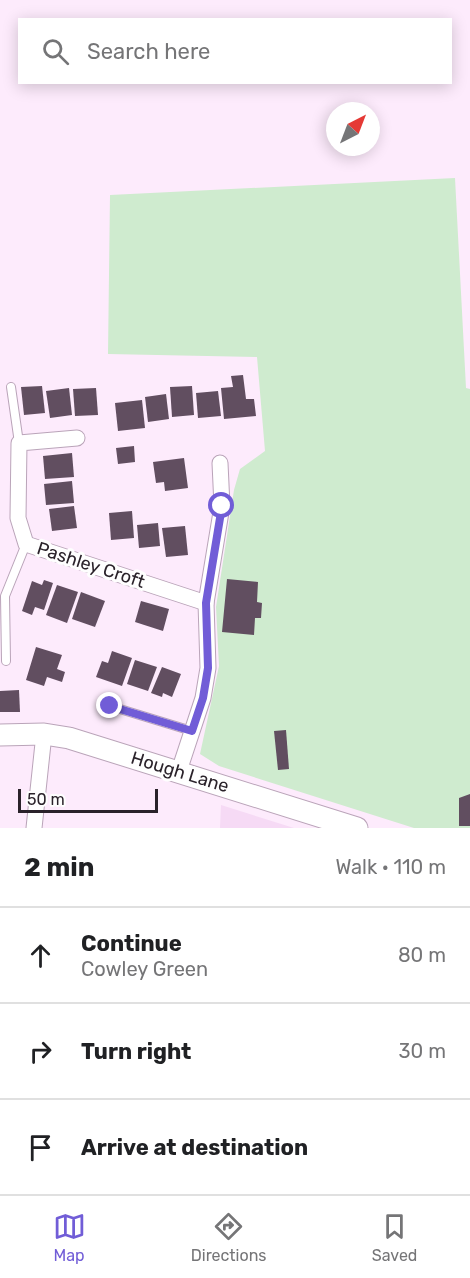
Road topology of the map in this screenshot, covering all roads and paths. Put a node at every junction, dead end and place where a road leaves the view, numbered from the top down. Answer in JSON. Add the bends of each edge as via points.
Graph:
{"nodes":[{"id":1,"x":11,"y":387,"type":"dead end"},
{"id":2,"x":77,"y":438,"type":"dead end"},
{"id":3,"x":19,"y":443,"type":"junction"},
{"id":4,"x":220,"y":462,"type":"dead end"},
{"id":5,"x":26,"y":544,"type":"junction"},
{"id":6,"x":206,"y":603,"type":"junction"},
{"id":7,"x":6,"y":661,"type":"dead end"},
{"id":8,"x":110,"y":706,"type":"dead end"},
{"id":9,"x":192,"y":731,"type":"junction"},
{"id":10,"x":44,"y":734,"type":"junction"},
{"id":11,"x":0,"y":735,"type":"edge"},
{"id":12,"x":179,"y":771,"type":"junction"},
{"id":13,"x":335,"y":825,"type":"edge"},
{"id":14,"x":34,"y":828,"type":"edge"},
{"id":15,"x":357,"y":828,"type":"edge"}],
"edges":[{"from":1,"to":3,"type":"lane"},
{"from":2,"to":3,"type":"street"},
{"from":3,"to":5,"type":"street","name":"Pashley Croft","via":[[18,518]]},
{"from":4,"to":6,"type":"street","via":[[222,506]]},
{"from":5,"to":6,"type":"street","name":"Pashley Croft"},
{"from":5,"to":7,"type":"lane","via":[[5,596]]},
{"from":6,"to":9,"type":"street","via":[[208,668]]},
{"from":8,"to":9,"type":"lane"},
{"from":9,"to":12,"type":"street"},
{"from":10,"to":11,"type":"main road","name":"Hough Lane"},
{"from":10,"to":12,"type":"main road","name":"Hough Lane"},
{"from":10,"to":14,"type":"street"},
{"from":12,"to":13,"type":"main road","name":"Hough Lane"},
{"from":13,"to":15,"type":"main road","name":"Hough Lane"}]}
